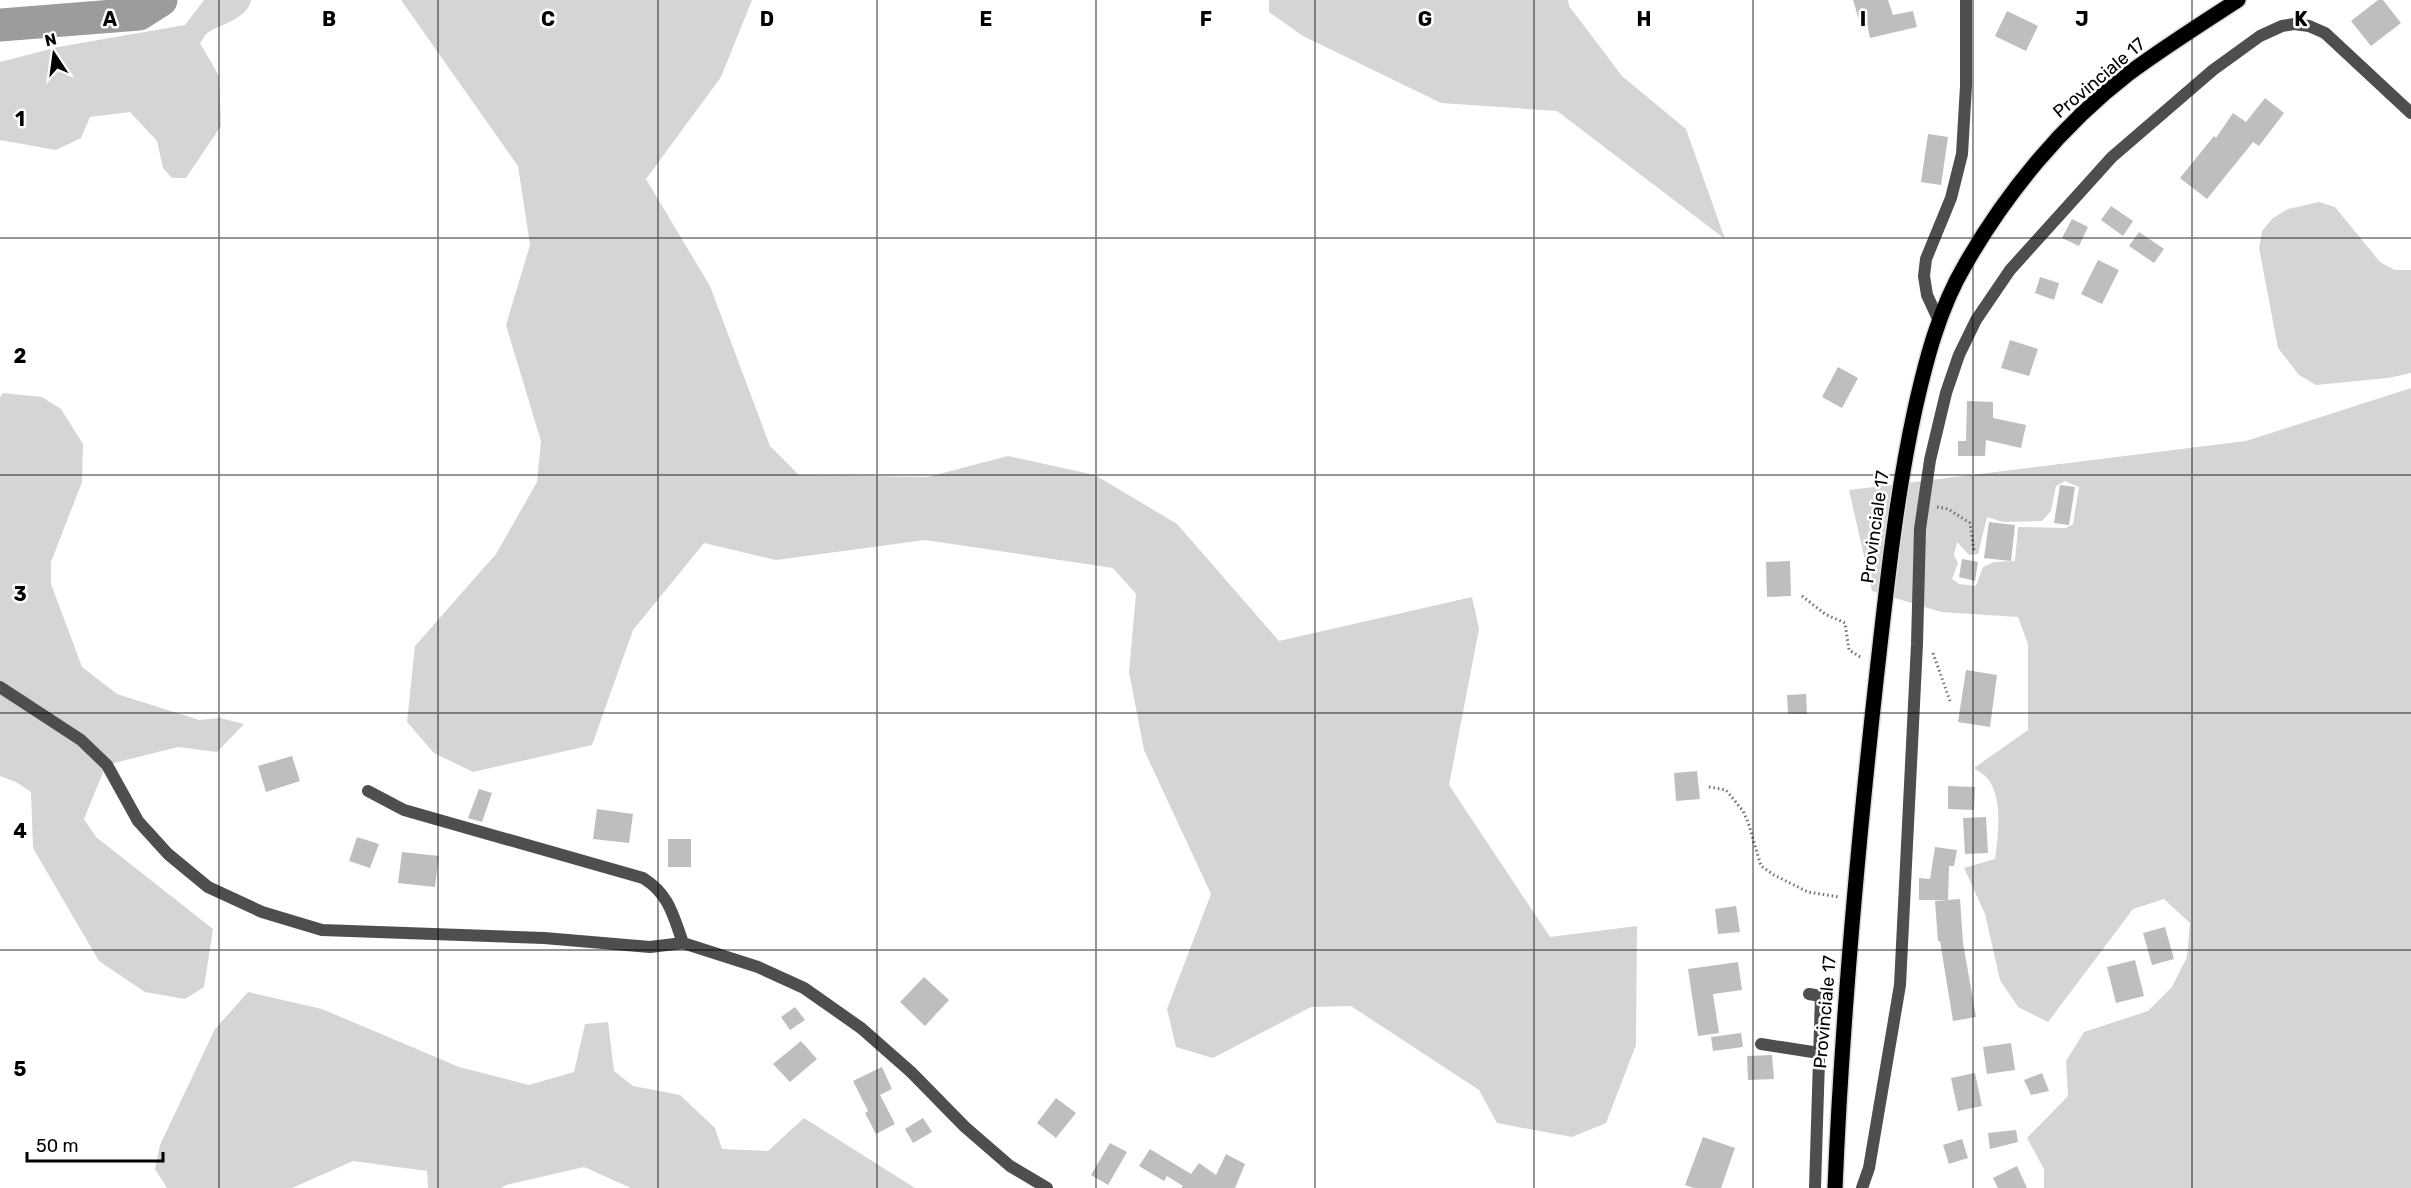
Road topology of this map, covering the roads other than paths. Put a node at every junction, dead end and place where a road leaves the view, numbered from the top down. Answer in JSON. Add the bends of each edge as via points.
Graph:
{"nodes":[{"id":1,"x":1966,"y":0,"type":"edge"},
{"id":2,"x":2238,"y":0,"type":"edge"},
{"id":3,"x":2411,"y":113,"type":"edge"},
{"id":4,"x":1940,"y":321,"type":"junction"},
{"id":5,"x":0,"y":687,"type":"edge"},
{"id":6,"x":368,"y":791,"type":"dead end"},
{"id":7,"x":683,"y":943,"type":"junction"},
{"id":8,"x":1809,"y":994,"type":"dead end"},
{"id":9,"x":1761,"y":1044,"type":"dead end"},
{"id":10,"x":1819,"y":1053,"type":"junction"},
{"id":11,"x":1047,"y":1188,"type":"edge"},
{"id":12,"x":1815,"y":1188,"type":"edge"},
{"id":13,"x":1835,"y":1188,"type":"edge"},
{"id":14,"x":1862,"y":1188,"type":"edge"}],
"edges":[{"from":1,"to":4,"type":"street","via":[[1962,154],[1951,198],[1926,259],[1924,276],[1927,295]]},
{"from":2,"to":4,"type":"main road","name":"Provinciale 17","via":[[2127,75],[2067,129],[1991,221],[1963,268]]},
{"from":3,"to":14,"type":"street","via":[[2325,33],[2294,24],[2260,36],[2212,70],[2112,157],[2017,262],[1976,320],[1946,393],[1923,506],[1900,985],[1869,1168]]},
{"from":4,"to":13,"type":"main road","name":"Provinciale 17","via":[[1923,374],[1899,490],[1854,901],[1840,1064]]},
{"from":5,"to":7,"type":"street","via":[[81,740],[107,765],[138,821],[168,854],[208,887],[262,912],[322,930],[544,938],[650,947]]},
{"from":6,"to":7,"type":"street","via":[[404,810],[643,878],[657,887],[669,903]]},
{"from":7,"to":11,"type":"street","via":[[758,967],[804,988],[861,1028],[1011,1166]]},
{"from":8,"to":10,"type":"street","via":[[1821,996]]},
{"from":9,"to":10,"type":"street"},
{"from":10,"to":12,"type":"street"}]}
